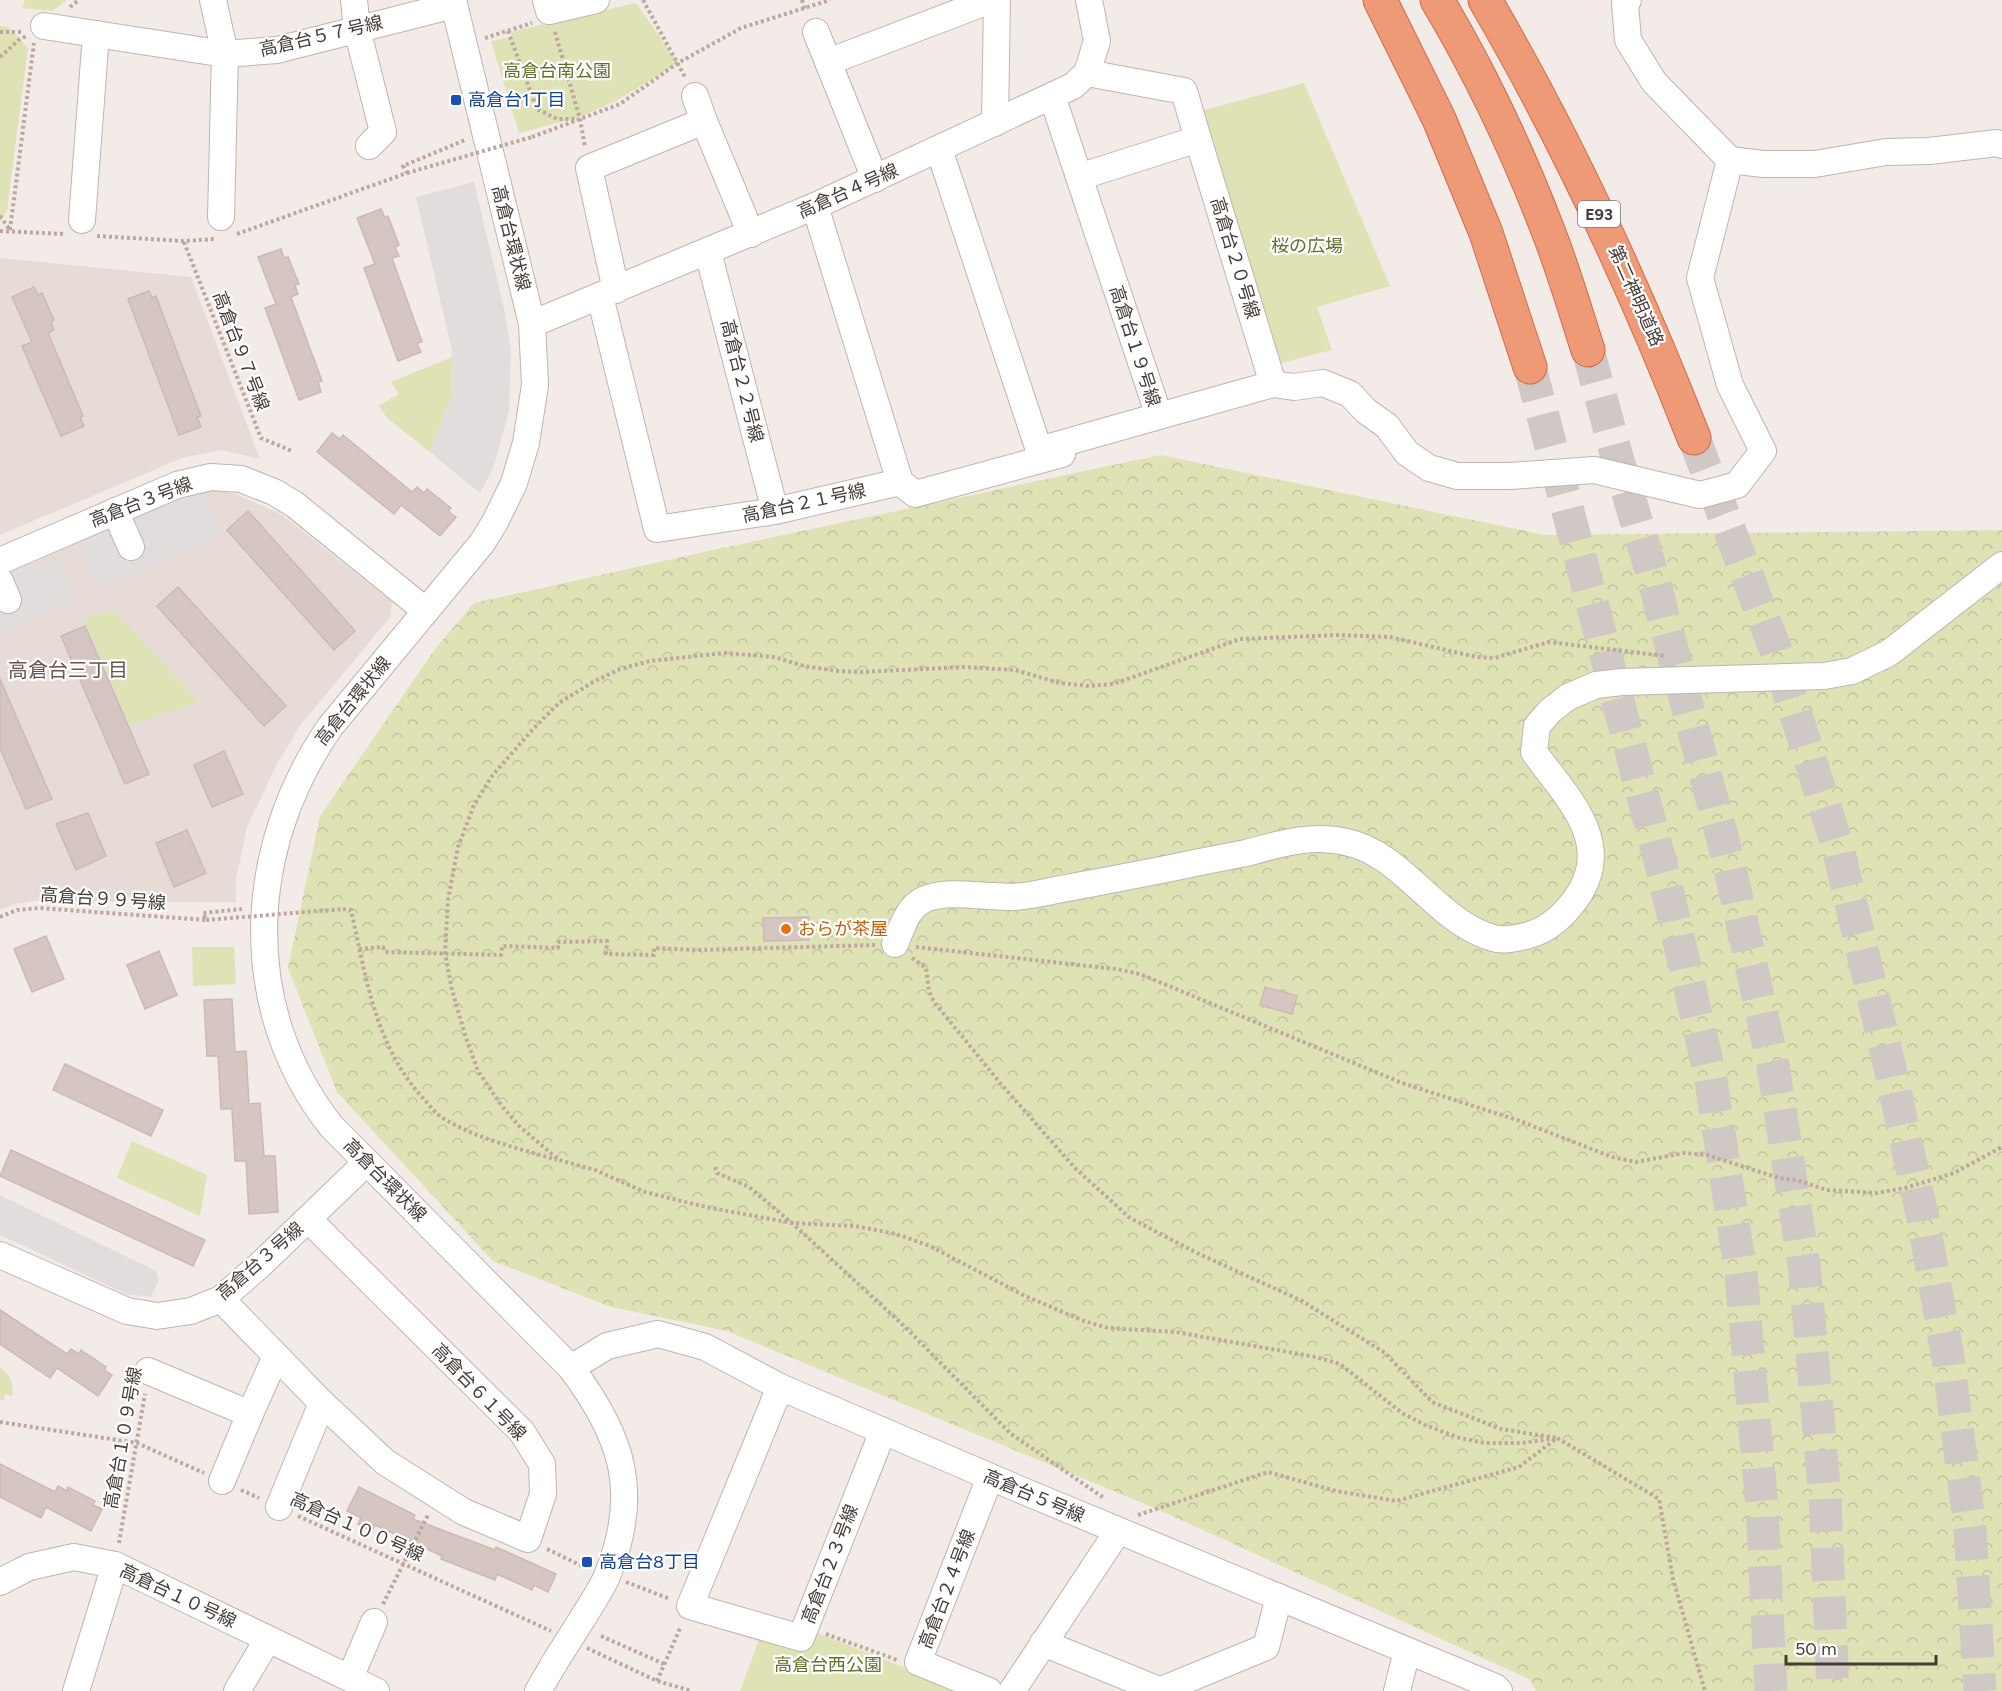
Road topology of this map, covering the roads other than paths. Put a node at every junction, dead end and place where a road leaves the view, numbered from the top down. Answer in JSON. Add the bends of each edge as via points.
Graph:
{"nodes":[{"id":1,"x":213,"y":0,"type":"edge"},
{"id":2,"x":354,"y":0,"type":"edge"},
{"id":3,"x":596,"y":0,"type":"edge"},
{"id":4,"x":991,"y":0,"type":"edge"},
{"id":5,"x":997,"y":0,"type":"edge"},
{"id":6,"x":1089,"y":0,"type":"edge"},
{"id":7,"x":1437,"y":0,"type":"edge"},
{"id":8,"x":1485,"y":0,"type":"edge"},
{"id":9,"x":1628,"y":0,"type":"edge"},
{"id":10,"x":454,"y":3,"type":"edge"},
{"id":11,"x":1382,"y":4,"type":"edge"},
{"id":12,"x":548,"y":6,"type":"edge"},
{"id":13,"x":44,"y":26,"type":"dead end"},
{"id":14,"x":357,"y":29,"type":"junction"},
{"id":15,"x":816,"y":32,"type":"dead end"},
{"id":16,"x":96,"y":34,"type":"junction"},
{"id":17,"x":225,"y":54,"type":"junction"},
{"id":18,"x":828,"y":63,"type":"junction"},
{"id":19,"x":1087,"y":73,"type":"junction"},
{"id":20,"x":695,"y":96,"type":"dead end"},
{"id":21,"x":1052,"y":96,"type":"junction"},
{"id":22,"x":704,"y":120,"type":"junction"},
{"id":23,"x":995,"y":123,"type":"junction"},
{"id":24,"x":1198,"y":139,"type":"junction"},
{"id":25,"x":2002,"y":145,"type":"edge"},
{"id":26,"x":369,"y":146,"type":"dead end"},
{"id":27,"x":939,"y":149,"type":"junction"},
{"id":28,"x":1730,"y":160,"type":"junction"},
{"id":29,"x":1079,"y":177,"type":"junction"},
{"id":30,"x":875,"y":179,"type":"junction"},
{"id":31,"x":815,"y":206,"type":"junction"},
{"id":32,"x":221,"y":217,"type":"dead end"},
{"id":33,"x":82,"y":220,"type":"dead end"},
{"id":34,"x":751,"y":234,"type":"junction"},
{"id":35,"x":708,"y":252,"type":"junction"},
{"id":36,"x":608,"y":293,"type":"junction"},
{"id":37,"x":532,"y":324,"type":"junction"},
{"id":38,"x":1588,"y":350,"type":"tunnel mouth"},
{"id":39,"x":1530,"y":367,"type":"tunnel mouth"},
{"id":40,"x":1273,"y":384,"type":"junction"},
{"id":41,"x":1159,"y":416,"type":"junction"},
{"id":42,"x":1694,"y":438,"type":"tunnel mouth"},
{"id":43,"x":1077,"y":440,"type":"junction"},
{"id":44,"x":900,"y":482,"type":"junction"},
{"id":45,"x":115,"y":511,"type":"junction"},
{"id":46,"x":775,"y":511,"type":"junction"},
{"id":47,"x":131,"y":547,"type":"dead end"},
{"id":48,"x":0,"y":561,"type":"edge"},
{"id":49,"x":2002,"y":565,"type":"edge"},
{"id":50,"x":426,"y":611,"type":"junction"},
{"id":51,"x":895,"y":944,"type":"road end"},
{"id":52,"x":367,"y":1161,"type":"junction"},
{"id":53,"x":308,"y":1219,"type":"junction"},
{"id":54,"x":0,"y":1255,"type":"edge"},
{"id":55,"x":221,"y":1299,"type":"junction"},
{"id":56,"x":276,"y":1356,"type":"junction"},
{"id":57,"x":571,"y":1368,"type":"junction"},
{"id":58,"x":148,"y":1371,"type":"road end"},
{"id":59,"x":780,"y":1387,"type":"junction"},
{"id":60,"x":322,"y":1403,"type":"junction"},
{"id":61,"x":250,"y":1414,"type":"junction"},
{"id":62,"x":883,"y":1431,"type":"junction"},
{"id":63,"x":990,"y":1477,"type":"junction"},
{"id":64,"x":222,"y":1481,"type":"road end"},
{"id":65,"x":279,"y":1507,"type":"road end"},
{"id":66,"x":1125,"y":1524,"type":"junction"},
{"id":67,"x":115,"y":1565,"type":"junction"},
{"id":68,"x":0,"y":1582,"type":"edge"},
{"id":69,"x":1279,"y":1598,"type":"junction"},
{"id":70,"x":374,"y":1622,"type":"road end"},
{"id":71,"x":268,"y":1639,"type":"junction"},
{"id":72,"x":1043,"y":1643,"type":"junction"},
{"id":73,"x":1407,"y":1651,"type":"junction"},
{"id":74,"x":350,"y":1678,"type":"junction"},
{"id":75,"x":1159,"y":1690,"type":"edge"},
{"id":76,"x":76,"y":1691,"type":"edge"},
{"id":77,"x":237,"y":1691,"type":"edge"},
{"id":78,"x":376,"y":1691,"type":"edge"},
{"id":79,"x":538,"y":1691,"type":"edge"},
{"id":80,"x":989,"y":1691,"type":"edge"},
{"id":81,"x":1012,"y":1691,"type":"edge"},
{"id":82,"x":1397,"y":1691,"type":"edge"},
{"id":83,"x":1500,"y":1691,"type":"edge"}],
"edges":[{"from":1,"to":17,"type":"street"},
{"from":2,"to":14,"type":"street"},
{"from":3,"to":12,"type":"street"},
{"from":4,"to":18,"type":"street"},
{"from":5,"to":23,"type":"street"},
{"from":6,"to":19,"type":"street","via":[[1097,41]]},
{"from":7,"to":38,"type":"highway","via":[[1512,145],[1547,228]]},
{"from":8,"to":42,"type":"highway","name":"第二神明道路","number":"E93","via":[[1567,150],[1616,250]]},
{"from":9,"to":28,"type":"street","via":[[1628,40],[1654,82]]},
{"from":10,"to":14,"type":"street","name":"高倉台５７号線"},
{"from":10,"to":37,"type":"street","name":"高倉台環状線"},
{"from":11,"to":39,"type":"highway","via":[[1439,118],[1482,223]]},
{"from":13,"to":16,"type":"street","name":"高倉台５７号線"},
{"from":14,"to":17,"type":"street","name":"高倉台５７号線","via":[[277,50]]},
{"from":14,"to":26,"type":"street","via":[[383,132]]},
{"from":15,"to":18,"type":"street"},
{"from":16,"to":17,"type":"street","name":"高倉台５７号線"},
{"from":16,"to":33,"type":"street"},
{"from":17,"to":32,"type":"street"},
{"from":18,"to":30,"type":"street"},
{"from":19,"to":21,"type":"street","name":"高倉台４号線","via":[[1073,86]]},
{"from":19,"to":24,"type":"street","name":"高倉台２０号線","via":[[1184,91]]},
{"from":20,"to":22,"type":"street"},
{"from":21,"to":23,"type":"street","name":"高倉台４号線"},
{"from":21,"to":29,"type":"street","name":"高倉台１９号線"},
{"from":22,"to":34,"type":"street"},
{"from":22,"to":36,"type":"street","via":[[589,168]]},
{"from":23,"to":27,"type":"street","name":"高倉台４号線"},
{"from":24,"to":29,"type":"street"},
{"from":24,"to":40,"type":"street","name":"高倉台２０号線"},
{"from":25,"to":28,"type":"street","via":[[1997,142],[1887,152],[1815,164]]},
{"from":27,"to":30,"type":"street","name":"高倉台４号線"},
{"from":27,"to":43,"type":"street","name":"高倉台１９号線","via":[[1040,450]]},
{"from":28,"to":40,"type":"street","via":[[1700,278],[1730,385],[1763,451],[1737,484],[1700,495],[1594,470],[1457,476],[1428,468],[1407,453],[1387,426],[1350,394],[1323,383],[1294,387]]},
{"from":29,"to":41,"type":"street","name":"高倉台１９号線"},
{"from":30,"to":31,"type":"street","name":"高倉台４号線"},
{"from":31,"to":34,"type":"street","name":"高倉台４号線"},
{"from":31,"to":44,"type":"street"},
{"from":34,"to":35,"type":"street","name":"高倉台４号線"},
{"from":35,"to":36,"type":"street","name":"高倉台４号線"},
{"from":35,"to":46,"type":"street","name":"高倉台２２号線"},
{"from":36,"to":37,"type":"street","name":"高倉台４号線"},
{"from":36,"to":46,"type":"street","name":"高倉台２１号線","via":[[657,528]]},
{"from":37,"to":50,"type":"street","name":"高倉台環状線","via":[[535,385],[526,443],[514,483],[482,543]]},
{"from":40,"to":41,"type":"street"},
{"from":41,"to":43,"type":"street","name":"高倉台１９号線"},
{"from":43,"to":44,"type":"street","via":[[1081,449],[915,494]]},
{"from":44,"to":46,"type":"street","name":"高倉台２１号線"},
{"from":45,"to":47,"type":"street"},
{"from":45,"to":48,"type":"street","name":"高倉台３号線"},
{"from":45,"to":50,"type":"street","name":"高倉台３号線","via":[[177,485],[211,477],[241,479],[294,504]]},
{"from":49,"to":51,"type":"street","via":[[1889,653],[1852,671],[1824,676],[1596,685],[1568,697],[1550,711],[1537,726],[1534,752],[1580,813],[1592,866],[1574,901],[1541,932],[1494,939],[1452,916],[1370,849],[1316,838],[1028,896],[934,897],[923,900],[908,914]]},
{"from":50,"to":52,"type":"street","name":"高倉台環状線","via":[[316,746],[279,827],[264,908],[269,996],[281,1037],[318,1109]]},
{"from":52,"to":53,"type":"street","name":"高倉台３号線"},
{"from":52,"to":57,"type":"street","name":"高倉台環状線"},
{"from":53,"to":55,"type":"street","name":"高倉台３号線"},
{"from":53,"to":60,"type":"street","name":"高倉台６１号線","via":[[522,1432],[542,1464],[543,1494],[528,1539],[464,1512],[385,1462]]},
{"from":54,"to":55,"type":"street","name":"高倉台３号線","via":[[127,1311],[158,1316],[177,1314]]},
{"from":55,"to":56,"type":"street"},
{"from":56,"to":60,"type":"street"},
{"from":56,"to":61,"type":"street"},
{"from":57,"to":59,"type":"street","name":"高倉台５号線","via":[[608,1346],[658,1334],[705,1347]]},
{"from":57,"to":79,"type":"street","name":"高倉台環状線","bridge":true,"via":[[611,1431],[626,1502],[622,1533],[606,1578]]},
{"from":58,"to":61,"type":"street"},
{"from":59,"to":62,"type":"street","name":"高倉台５号線"},
{"from":59,"to":62,"type":"street","name":"高倉台２３号線","via":[[690,1606],[801,1638]]},
{"from":60,"to":65,"type":"street"},
{"from":61,"to":64,"type":"street"},
{"from":62,"to":63,"type":"street","name":"高倉台５号線"},
{"from":63,"to":66,"type":"street","name":"高倉台５号線"},
{"from":63,"to":80,"type":"street","name":"高倉台２４号線","via":[[918,1662]]},
{"from":66,"to":69,"type":"street","name":"高倉台５号線"},
{"from":66,"to":72,"type":"street"},
{"from":67,"to":68,"type":"street","name":"高倉台１０号線","via":[[74,1557],[29,1567]]},
{"from":67,"to":71,"type":"street","name":"高倉台１０号線"},
{"from":67,"to":76,"type":"street"},
{"from":69,"to":73,"type":"street","name":"高倉台５号線"},
{"from":69,"to":75,"type":"street","via":[[1266,1647]]},
{"from":70,"to":74,"type":"street"},
{"from":71,"to":74,"type":"street","name":"高倉台１０号線"},
{"from":71,"to":77,"type":"street"},
{"from":72,"to":75,"type":"street"},
{"from":72,"to":81,"type":"street"},
{"from":73,"to":82,"type":"street"},
{"from":73,"to":83,"type":"street","name":"高倉台５号線"},
{"from":74,"to":78,"type":"street","name":"高倉台１０号線"}]}
